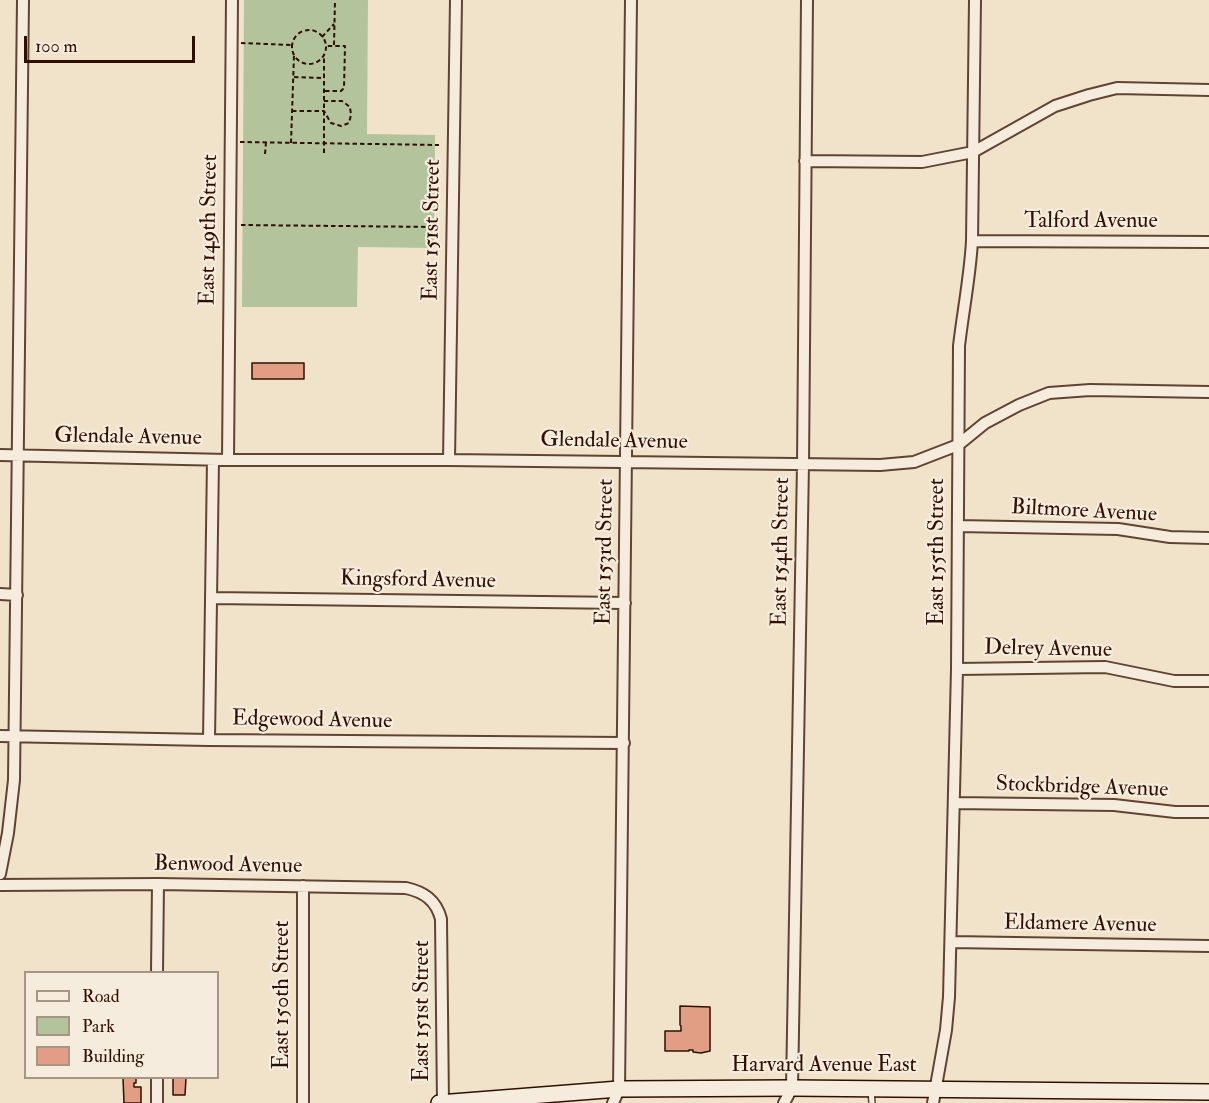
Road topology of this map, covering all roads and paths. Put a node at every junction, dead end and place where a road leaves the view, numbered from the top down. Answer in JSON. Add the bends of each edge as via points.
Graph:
{"nodes":[{"id":1,"x":23,"y":0,"type":"edge"},
{"id":2,"x":232,"y":0,"type":"edge"},
{"id":3,"x":335,"y":0,"type":"edge"},
{"id":4,"x":456,"y":0,"type":"edge"},
{"id":5,"x":631,"y":0,"type":"edge"},
{"id":6,"x":807,"y":0,"type":"edge"},
{"id":7,"x":975,"y":0,"type":"edge"},
{"id":8,"x":334,"y":24,"type":"junction"},
{"id":9,"x":322,"y":37,"type":"junction"},
{"id":10,"x":241,"y":43,"type":"dead end"},
{"id":11,"x":292,"y":45,"type":"junction"},
{"id":12,"x":325,"y":46,"type":"junction"},
{"id":13,"x":334,"y":46,"type":"junction"},
{"id":14,"x":324,"y":53,"type":"junction"},
{"id":15,"x":294,"y":56,"type":"junction"},
{"id":16,"x":294,"y":77,"type":"junction"},
{"id":17,"x":324,"y":78,"type":"junction"},
{"id":18,"x":1209,"y":90,"type":"edge"},
{"id":19,"x":324,"y":91,"type":"junction"},
{"id":20,"x":324,"y":101,"type":"junction"},
{"id":21,"x":292,"y":111,"type":"junction"},
{"id":22,"x":324,"y":111,"type":"junction"},
{"id":23,"x":240,"y":142,"type":"dead end"},
{"id":24,"x":266,"y":142,"type":"junction"},
{"id":25,"x":291,"y":143,"type":"junction"},
{"id":26,"x":324,"y":143,"type":"junction"},
{"id":27,"x":439,"y":145,"type":"dead end"},
{"id":28,"x":973,"y":152,"type":"junction"},
{"id":29,"x":324,"y":153,"type":"dead end"},
{"id":30,"x":265,"y":154,"type":"dead end"},
{"id":31,"x":805,"y":161,"type":"junction"},
{"id":32,"x":238,"y":225,"type":"dead end"},
{"id":33,"x":437,"y":227,"type":"dead end"},
{"id":34,"x":972,"y":241,"type":"junction"},
{"id":35,"x":1209,"y":242,"type":"edge"},
{"id":36,"x":1209,"y":392,"type":"edge"},
{"id":37,"x":958,"y":445,"type":"junction"},
{"id":38,"x":0,"y":455,"type":"edge"},
{"id":39,"x":18,"y":455,"type":"junction"},
{"id":40,"x":213,"y":460,"type":"junction"},
{"id":41,"x":228,"y":460,"type":"junction"},
{"id":42,"x":449,"y":460,"type":"junction"},
{"id":43,"x":627,"y":462,"type":"junction"},
{"id":44,"x":803,"y":464,"type":"junction"},
{"id":45,"x":958,"y":526,"type":"junction"},
{"id":46,"x":1209,"y":537,"type":"edge"},
{"id":47,"x":0,"y":594,"type":"edge"},
{"id":48,"x":17,"y":594,"type":"junction"},
{"id":49,"x":211,"y":598,"type":"junction"},
{"id":50,"x":625,"y":603,"type":"junction"},
{"id":51,"x":957,"y":669,"type":"junction"},
{"id":52,"x":1209,"y":681,"type":"edge"},
{"id":53,"x":0,"y":736,"type":"edge"},
{"id":54,"x":14,"y":736,"type":"junction"},
{"id":55,"x":209,"y":740,"type":"junction"},
{"id":56,"x":624,"y":743,"type":"junction"},
{"id":57,"x":954,"y":804,"type":"junction"},
{"id":58,"x":1209,"y":812,"type":"edge"},
{"id":59,"x":0,"y":874,"type":"edge"},
{"id":60,"x":158,"y":884,"type":"junction"},
{"id":61,"x":0,"y":885,"type":"edge"},
{"id":62,"x":303,"y":886,"type":"junction"},
{"id":63,"x":441,"y":919,"type":"joint"},
{"id":64,"x":951,"y":942,"type":"junction"},
{"id":65,"x":1209,"y":946,"type":"edge"},
{"id":66,"x":157,"y":971,"type":"edge"},
{"id":67,"x":157,"y":1079,"type":"edge"},
{"id":68,"x":792,"y":1088,"type":"junction"},
{"id":69,"x":1209,"y":1092,"type":"edge"},
{"id":70,"x":616,"y":1096,"type":"edge"},
{"id":71,"x":871,"y":1096,"type":"edge"},
{"id":72,"x":934,"y":1096,"type":"edge"},
{"id":73,"x":157,"y":1103,"type":"edge"},
{"id":74,"x":303,"y":1103,"type":"edge"},
{"id":75,"x":442,"y":1103,"type":"edge"},
{"id":76,"x":784,"y":1103,"type":"edge"}],
"edges":[{"from":1,"to":39,"type":"street"},
{"from":2,"to":41,"type":"street","name":"East 149th Street"},
{"from":3,"to":8,"type":"path"},
{"from":4,"to":42,"type":"street","name":"East 151st Street"},
{"from":5,"to":43,"type":"street","name":"East 153rd Street"},
{"from":6,"to":31,"type":"street","name":"East 154th Street"},
{"from":7,"to":28,"type":"street","name":"East 155th Street"},
{"from":8,"to":9,"type":"path"},
{"from":8,"to":13,"type":"path"},
{"from":9,"to":11,"type":"path","via":[[307,30],[297,35]]},
{"from":9,"to":12,"type":"path"},
{"from":10,"to":11,"type":"path"},
{"from":11,"to":15,"type":"path"},
{"from":12,"to":13,"type":"path"},
{"from":12,"to":14,"type":"path"},
{"from":13,"to":19,"type":"path","via":[[345,46],[344,88]]},
{"from":14,"to":15,"type":"path","via":[[313,63]]},
{"from":14,"to":17,"type":"path"},
{"from":15,"to":16,"type":"path"},
{"from":16,"to":17,"type":"path"},
{"from":16,"to":21,"type":"path"},
{"from":17,"to":19,"type":"path"},
{"from":18,"to":28,"type":"street","via":[[1117,88],[1089,95],[1055,106]]},
{"from":19,"to":20,"type":"path"},
{"from":20,"to":22,"type":"path"},
{"from":20,"to":22,"type":"path","via":[[342,101],[350,107],[349,123],[331,123]]},
{"from":21,"to":22,"type":"path"},
{"from":21,"to":25,"type":"path"},
{"from":22,"to":26,"type":"path"},
{"from":23,"to":24,"type":"path"},
{"from":24,"to":25,"type":"path"},
{"from":24,"to":30,"type":"path"},
{"from":25,"to":26,"type":"path"},
{"from":26,"to":27,"type":"path"},
{"from":26,"to":29,"type":"path"},
{"from":28,"to":31,"type":"street","via":[[922,162]]},
{"from":28,"to":34,"type":"street","name":"East 155th Street"},
{"from":31,"to":44,"type":"street","name":"East 154th Street"},
{"from":32,"to":33,"type":"path"},
{"from":34,"to":35,"type":"street","name":"Talford Avenue"},
{"from":34,"to":37,"type":"street","name":"East 155th Street","via":[[959,346]]},
{"from":36,"to":37,"type":"street","name":"Glendale Avenue","via":[[1049,393],[985,423]]},
{"from":37,"to":44,"type":"street","name":"Glendale Avenue","via":[[914,462]]},
{"from":37,"to":45,"type":"street","name":"East 155th Street"},
{"from":38,"to":39,"type":"street","name":"Glendale Avenue"},
{"from":39,"to":40,"type":"street","name":"Glendale Avenue"},
{"from":39,"to":48,"type":"street"},
{"from":40,"to":41,"type":"street","name":"Glendale Avenue"},
{"from":40,"to":49,"type":"street"},
{"from":41,"to":42,"type":"street","name":"Glendale Avenue"},
{"from":42,"to":43,"type":"street","name":"Glendale Avenue"},
{"from":43,"to":44,"type":"street","name":"Glendale Avenue"},
{"from":43,"to":50,"type":"street","name":"East 153rd Street"},
{"from":44,"to":68,"type":"street","name":"East 154th Street"},
{"from":45,"to":46,"type":"street","name":"Biltmore Avenue","via":[[1118,529],[1170,537]]},
{"from":45,"to":51,"type":"street","name":"East 155th Street"},
{"from":47,"to":48,"type":"street"},
{"from":48,"to":54,"type":"street"},
{"from":49,"to":50,"type":"street","name":"Kingsford Avenue"},
{"from":49,"to":55,"type":"street"},
{"from":50,"to":56,"type":"street","name":"East 153rd Street"},
{"from":51,"to":52,"type":"street","name":"Delrey Avenue","via":[[1105,667],[1174,681]]},
{"from":51,"to":57,"type":"street","name":"East 155th Street"},
{"from":53,"to":54,"type":"street","name":"Edgewood Avenue"},
{"from":54,"to":55,"type":"street","name":"Edgewood Avenue"},
{"from":54,"to":59,"type":"street","via":[[14,780]]},
{"from":55,"to":56,"type":"street","name":"Edgewood Avenue"},
{"from":56,"to":70,"type":"street","name":"East 153rd Street"},
{"from":57,"to":58,"type":"street","name":"Stockbridge Avenue","via":[[1114,805]]},
{"from":57,"to":64,"type":"street","name":"East 155th Street"},
{"from":60,"to":61,"type":"street","name":"Benwood Avenue"},
{"from":60,"to":62,"type":"street","name":"Benwood Avenue"},
{"from":60,"to":66,"type":"street"},
{"from":62,"to":63,"type":"street","name":"Benwood Avenue","via":[[406,888],[430,900]]},
{"from":62,"to":74,"type":"street","name":"East 150th Street"},
{"from":63,"to":75,"type":"street","name":"East 151st Street"},
{"from":64,"to":65,"type":"street","name":"Eldamere Avenue"},
{"from":64,"to":72,"type":"street","name":"East 155th Street","via":[[946,1030]]},
{"from":67,"to":73,"type":"street"},
{"from":68,"to":70,"type":"main road","name":"Harvard Avenue East"},
{"from":68,"to":71,"type":"main road","name":"Harvard Avenue East"},
{"from":68,"to":76,"type":"street","name":"East 154th Street"},
{"from":69,"to":72,"type":"main road","name":"Harvard Avenue East"},
{"from":70,"to":75,"type":"main road","name":"Harvard Avenue East"},
{"from":71,"to":72,"type":"main road","name":"Harvard Avenue East"}]}
